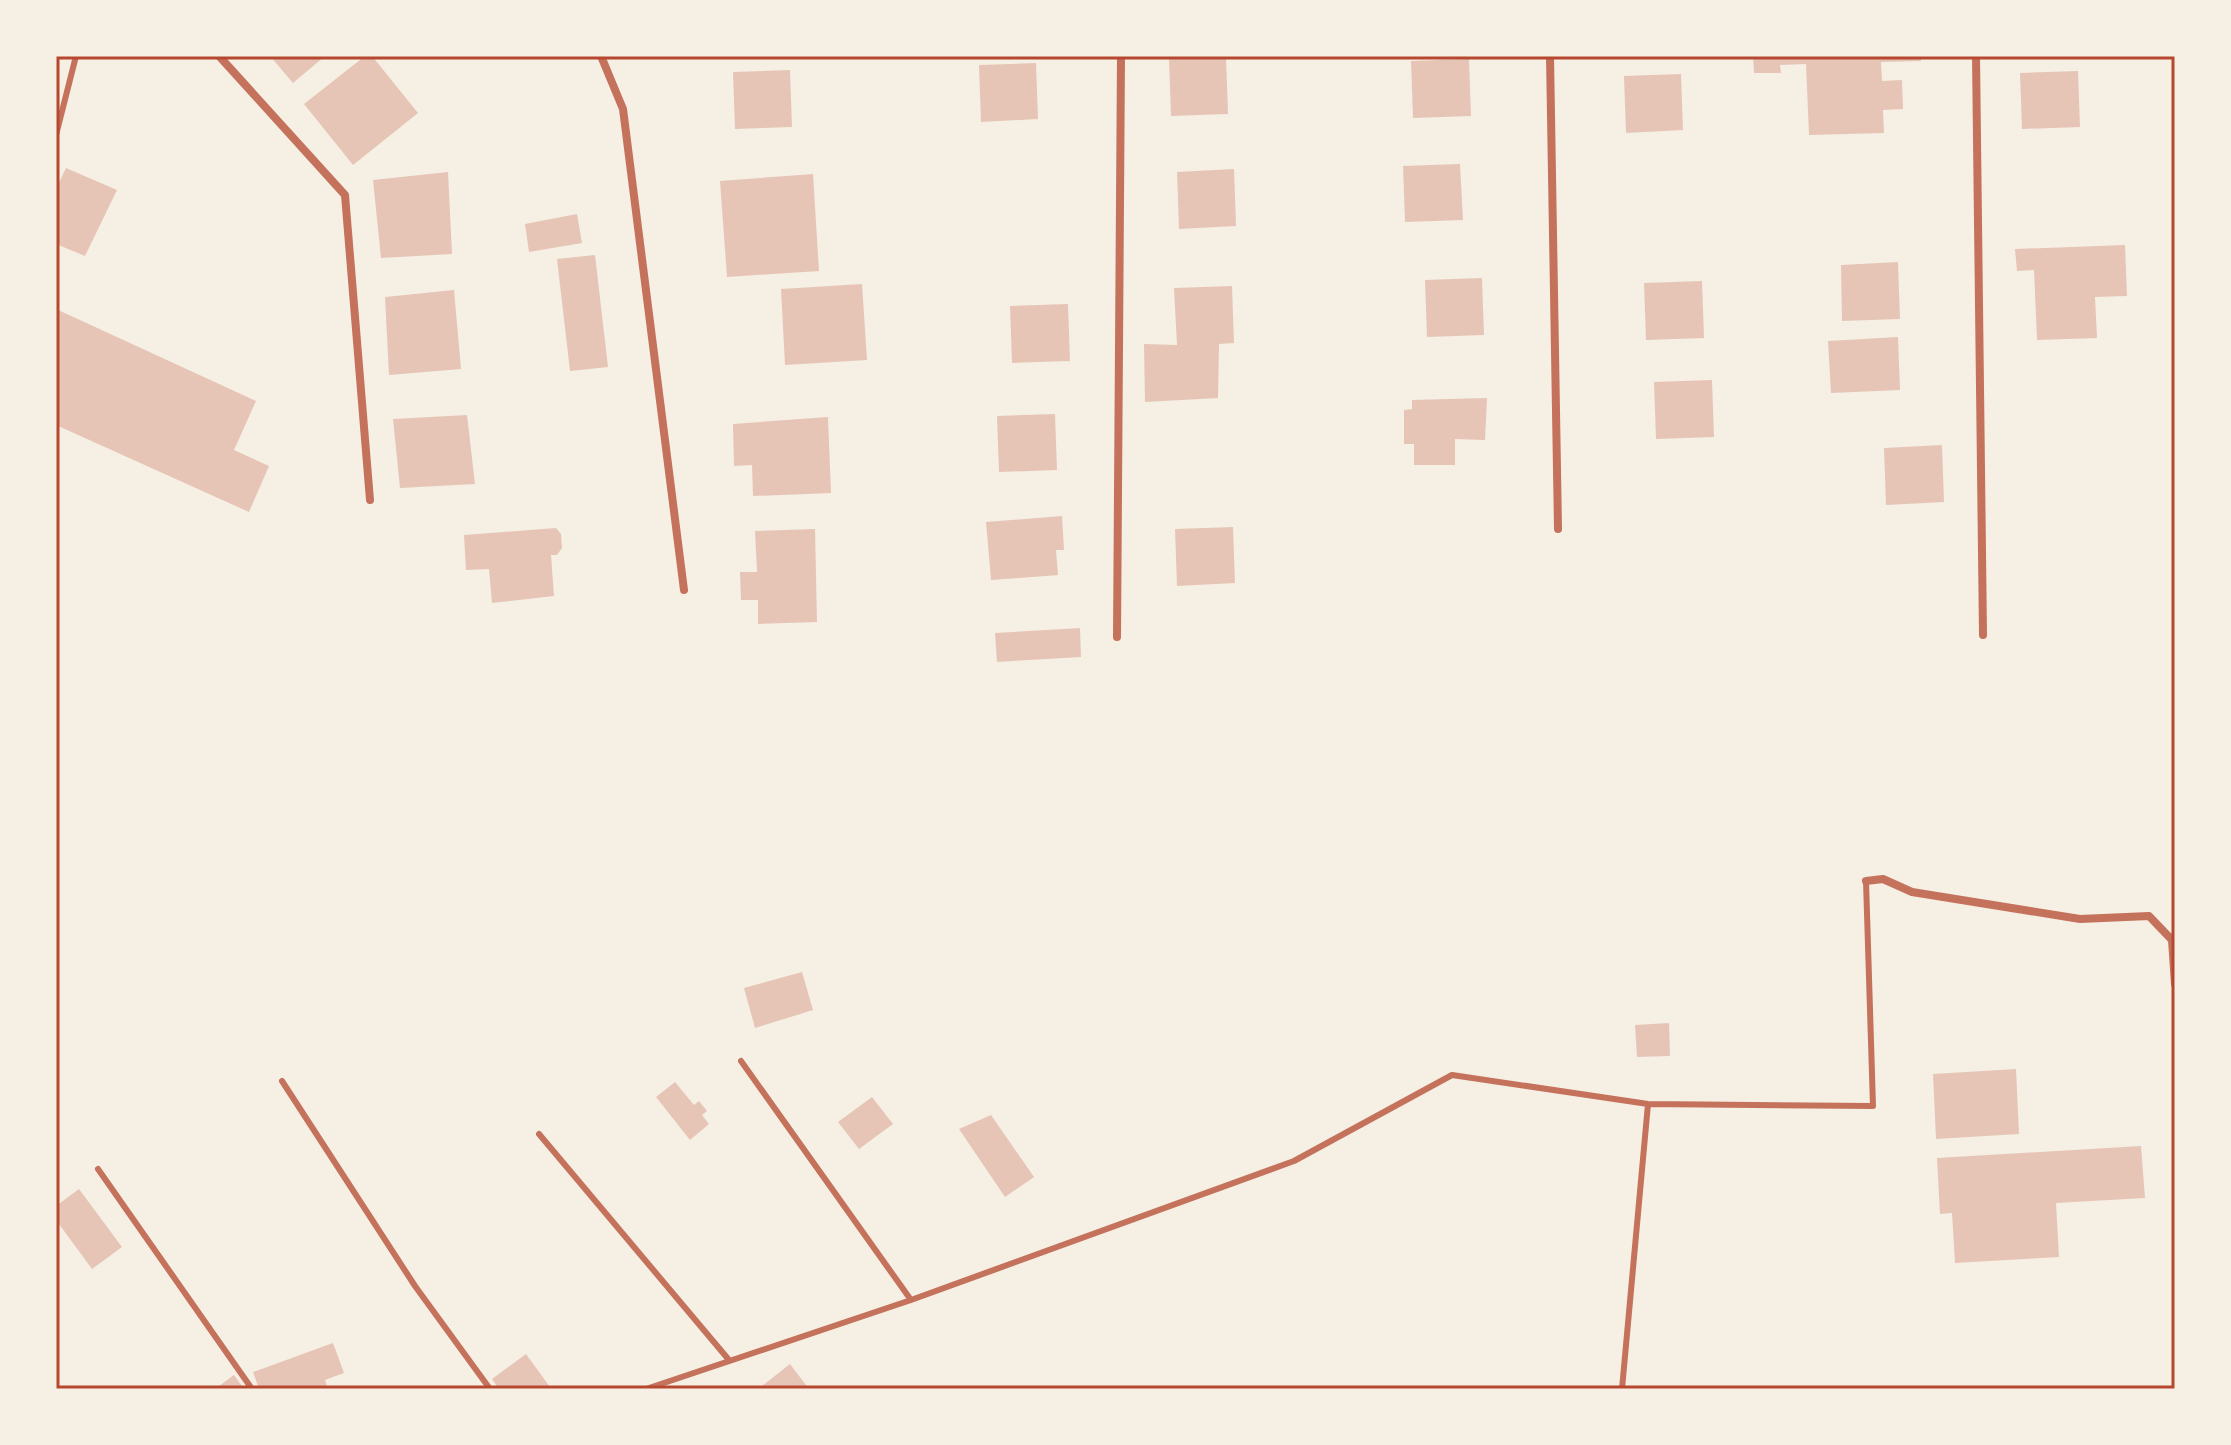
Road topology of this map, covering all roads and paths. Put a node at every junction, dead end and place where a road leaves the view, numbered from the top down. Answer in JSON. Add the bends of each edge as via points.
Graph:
{"nodes":[{"id":1,"x":76,"y":56,"type":"edge"},
{"id":2,"x":219,"y":56,"type":"edge"},
{"id":3,"x":601,"y":56,"type":"edge"},
{"id":4,"x":1121,"y":56,"type":"edge"},
{"id":5,"x":1550,"y":56,"type":"edge"},
{"id":6,"x":1976,"y":56,"type":"edge"},
{"id":7,"x":56,"y":135,"type":"edge"},
{"id":8,"x":370,"y":500,"type":"dead end"},
{"id":9,"x":1558,"y":529,"type":"dead end"},
{"id":10,"x":684,"y":590,"type":"dead end"},
{"id":11,"x":1983,"y":635,"type":"dead end"},
{"id":12,"x":1117,"y":637,"type":"dead end"},
{"id":13,"x":1866,"y":881,"type":"joint"},
{"id":14,"x":2175,"y":984,"type":"edge"},
{"id":15,"x":741,"y":1061,"type":"dead end"},
{"id":16,"x":282,"y":1081,"type":"dead end"},
{"id":17,"x":1648,"y":1104,"type":"junction"},
{"id":18,"x":539,"y":1134,"type":"dead end"},
{"id":19,"x":98,"y":1169,"type":"dead end"},
{"id":20,"x":911,"y":1300,"type":"junction"},
{"id":21,"x":729,"y":1360,"type":"junction"},
{"id":22,"x":252,"y":1389,"type":"edge"},
{"id":23,"x":490,"y":1389,"type":"edge"},
{"id":24,"x":646,"y":1389,"type":"edge"},
{"id":25,"x":1622,"y":1389,"type":"edge"}],
"edges":[{"from":1,"to":7,"type":"lane"},
{"from":2,"to":8,"type":"street","via":[[345,195]]},
{"from":3,"to":10,"type":"street","via":[[623,109]]},
{"from":4,"to":12,"type":"street"},
{"from":5,"to":9,"type":"street"},
{"from":6,"to":11,"type":"street"},
{"from":13,"to":14,"type":"street","via":[[1883,879],[1912,892],[2080,919],[2149,916],[2172,940]]},
{"from":13,"to":17,"type":"lane","via":[[1873,1106]]},
{"from":15,"to":20,"type":"lane"},
{"from":16,"to":23,"type":"lane","via":[[415,1286]]},
{"from":17,"to":20,"type":"lane","via":[[1452,1075],[1294,1161]]},
{"from":17,"to":25,"type":"lane"},
{"from":18,"to":21,"type":"lane"},
{"from":19,"to":22,"type":"lane"},
{"from":20,"to":21,"type":"lane"},
{"from":21,"to":24,"type":"lane"}]}
